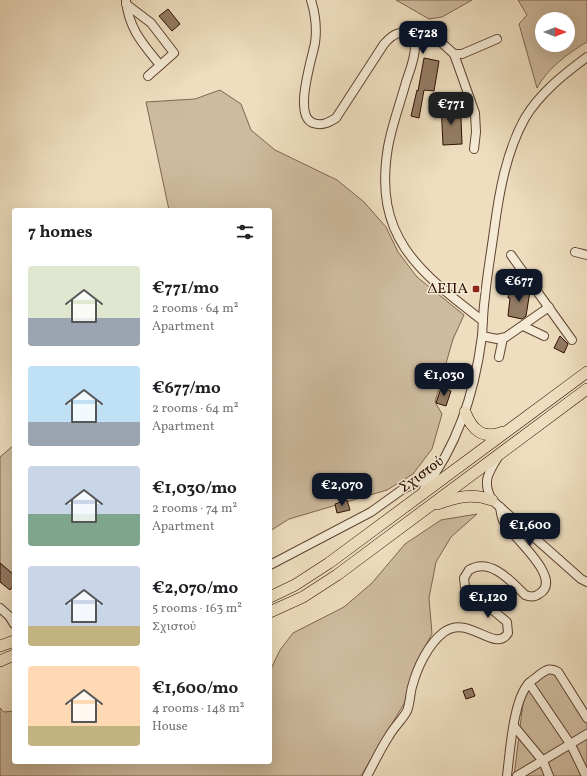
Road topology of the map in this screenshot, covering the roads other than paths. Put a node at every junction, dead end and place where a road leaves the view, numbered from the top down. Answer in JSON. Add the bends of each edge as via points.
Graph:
{"nodes":[{"id":1,"x":311,"y":0,"type":"edge"},
{"id":2,"x":126,"y":2,"type":"edge"},
{"id":3,"x":414,"y":38,"type":"junction"},
{"id":4,"x":497,"y":39,"type":"dead end"},
{"id":5,"x":454,"y":54,"type":"junction"},
{"id":6,"x":587,"y":57,"type":"edge"},
{"id":7,"x":160,"y":65,"type":"junction"},
{"id":8,"x":148,"y":76,"type":"dead end"},
{"id":9,"x":474,"y":149,"type":"dead end"},
{"id":10,"x":575,"y":252,"type":"dead end"},
{"id":11,"x":511,"y":255,"type":"dead end"},
{"id":12,"x":587,"y":255,"type":"edge"},
{"id":13,"x":549,"y":307,"type":"junction"},
{"id":14,"x":483,"y":321,"type":"junction"},
{"id":15,"x":523,"y":326,"type":"junction"},
{"id":16,"x":482,"y":336,"type":"junction"},
{"id":17,"x":544,"y":336,"type":"dead end"},
{"id":18,"x":503,"y":338,"type":"junction"},
{"id":19,"x":572,"y":340,"type":"dead end"},
{"id":20,"x":499,"y":357,"type":"dead end"},
{"id":21,"x":587,"y":372,"type":"edge"},
{"id":22,"x":587,"y":389,"type":"edge"},
{"id":23,"x":465,"y":412,"type":"junction"},
{"id":24,"x":514,"y":426,"type":"junction"},
{"id":25,"x":501,"y":453,"type":"junction"},
{"id":26,"x":435,"y":476,"type":"junction"},
{"id":27,"x":418,"y":496,"type":"junction"},
{"id":28,"x":496,"y":504,"type":"junction"},
{"id":29,"x":427,"y":507,"type":"junction"},
{"id":30,"x":272,"y":564,"type":"edge"},
{"id":31,"x":584,"y":581,"type":"edge"},
{"id":32,"x":587,"y":589,"type":"edge"},
{"id":33,"x":272,"y":596,"type":"edge"},
{"id":34,"x":0,"y":608,"type":"edge"},
{"id":35,"x":272,"y":611,"type":"edge"},
{"id":36,"x":12,"y":621,"type":"edge"},
{"id":37,"x":12,"y":642,"type":"edge"},
{"id":38,"x":0,"y":646,"type":"edge"},
{"id":39,"x":12,"y":657,"type":"edge"},
{"id":40,"x":0,"y":661,"type":"edge"},
{"id":41,"x":529,"y":683,"type":"junction"},
{"id":42,"x":587,"y":718,"type":"edge"},
{"id":43,"x":514,"y":726,"type":"junction"},
{"id":44,"x":587,"y":734,"type":"edge"},
{"id":45,"x":571,"y":744,"type":"junction"},
{"id":46,"x":543,"y":761,"type":"junction"},
{"id":47,"x":367,"y":776,"type":"edge"},
{"id":48,"x":507,"y":776,"type":"edge"},
{"id":49,"x":517,"y":776,"type":"edge"},
{"id":50,"x":549,"y":776,"type":"edge"},
{"id":51,"x":586,"y":776,"type":"edge"}],
"edges":[{"from":1,"to":3,"type":"street","via":[[315,19],[315,41],[303,104],[309,121],[319,125],[336,118],[384,44],[392,36],[402,32],[413,35]]},
{"from":2,"to":7,"type":"street","via":[[129,22]]},
{"from":2,"to":7,"type":"street","via":[[151,23],[174,53]]},
{"from":3,"to":5,"type":"street","via":[[431,33]]},
{"from":3,"to":14,"type":"street","via":[[412,59],[388,146],[386,185],[391,220],[405,251],[416,265]]},
{"from":4,"to":5,"type":"street","via":[[462,54]]},
{"from":5,"to":9,"type":"street","via":[[475,113]]},
{"from":6,"to":14,"type":"street","via":[[564,74],[542,97],[526,118],[513,144],[497,209]]},
{"from":7,"to":8,"type":"street"},
{"from":10,"to":12,"type":"street"},
{"from":11,"to":13,"type":"street"},
{"from":13,"to":15,"type":"street"},
{"from":13,"to":19,"type":"street"},
{"from":14,"to":16,"type":"street"},
{"from":15,"to":17,"type":"street"},
{"from":15,"to":18,"type":"street"},
{"from":16,"to":18,"type":"street"},
{"from":16,"to":23,"type":"street"},
{"from":18,"to":20,"type":"street"},
{"from":21,"to":24,"type":"main road","name":"Σχιστού"},
{"from":22,"to":25,"type":"main road","name":"Σχιστού"},
{"from":23,"to":24,"type":"main road","via":[[475,430],[482,435],[500,433]]},
{"from":23,"to":26,"type":"street","via":[[458,432]]},
{"from":24,"to":27,"type":"main road","name":"Σχιστού"},
{"from":25,"to":28,"type":"street","via":[[486,481],[486,491]]},
{"from":25,"to":29,"type":"main road","name":"Σχιστού"},
{"from":26,"to":27,"type":"street"},
{"from":26,"to":30,"type":"street","via":[[403,489],[371,512]]},
{"from":27,"to":33,"type":"main road","name":"Σχιστού","via":[[314,574]]},
{"from":28,"to":29,"type":"main road","via":[[479,496],[463,497]]},
{"from":28,"to":31,"type":"street"},
{"from":28,"to":47,"type":"street","via":[[504,522],[533,556],[546,578],[545,588],[538,595],[529,596],[494,569],[483,566],[469,570],[464,578],[465,588],[507,622],[508,633],[503,639],[496,640],[459,626],[438,638],[417,672],[407,711],[389,736]]},
{"from":29,"to":35,"type":"main road","name":"Σχιστού","via":[[322,585]]},
{"from":31,"to":32,"type":"street"},
{"from":34,"to":36,"type":"street"},
{"from":37,"to":38,"type":"main road"},
{"from":39,"to":40,"type":"main road"},
{"from":41,"to":42,"type":"street","via":[[546,670],[554,669]]},
{"from":41,"to":43,"type":"street","via":[[519,704]]},
{"from":41,"to":45,"type":"street"},
{"from":43,"to":46,"type":"street"},
{"from":43,"to":48,"type":"street"},
{"from":44,"to":45,"type":"street"},
{"from":45,"to":46,"type":"street"},
{"from":45,"to":51,"type":"street"},
{"from":46,"to":49,"type":"street"},
{"from":46,"to":50,"type":"street"}]}
